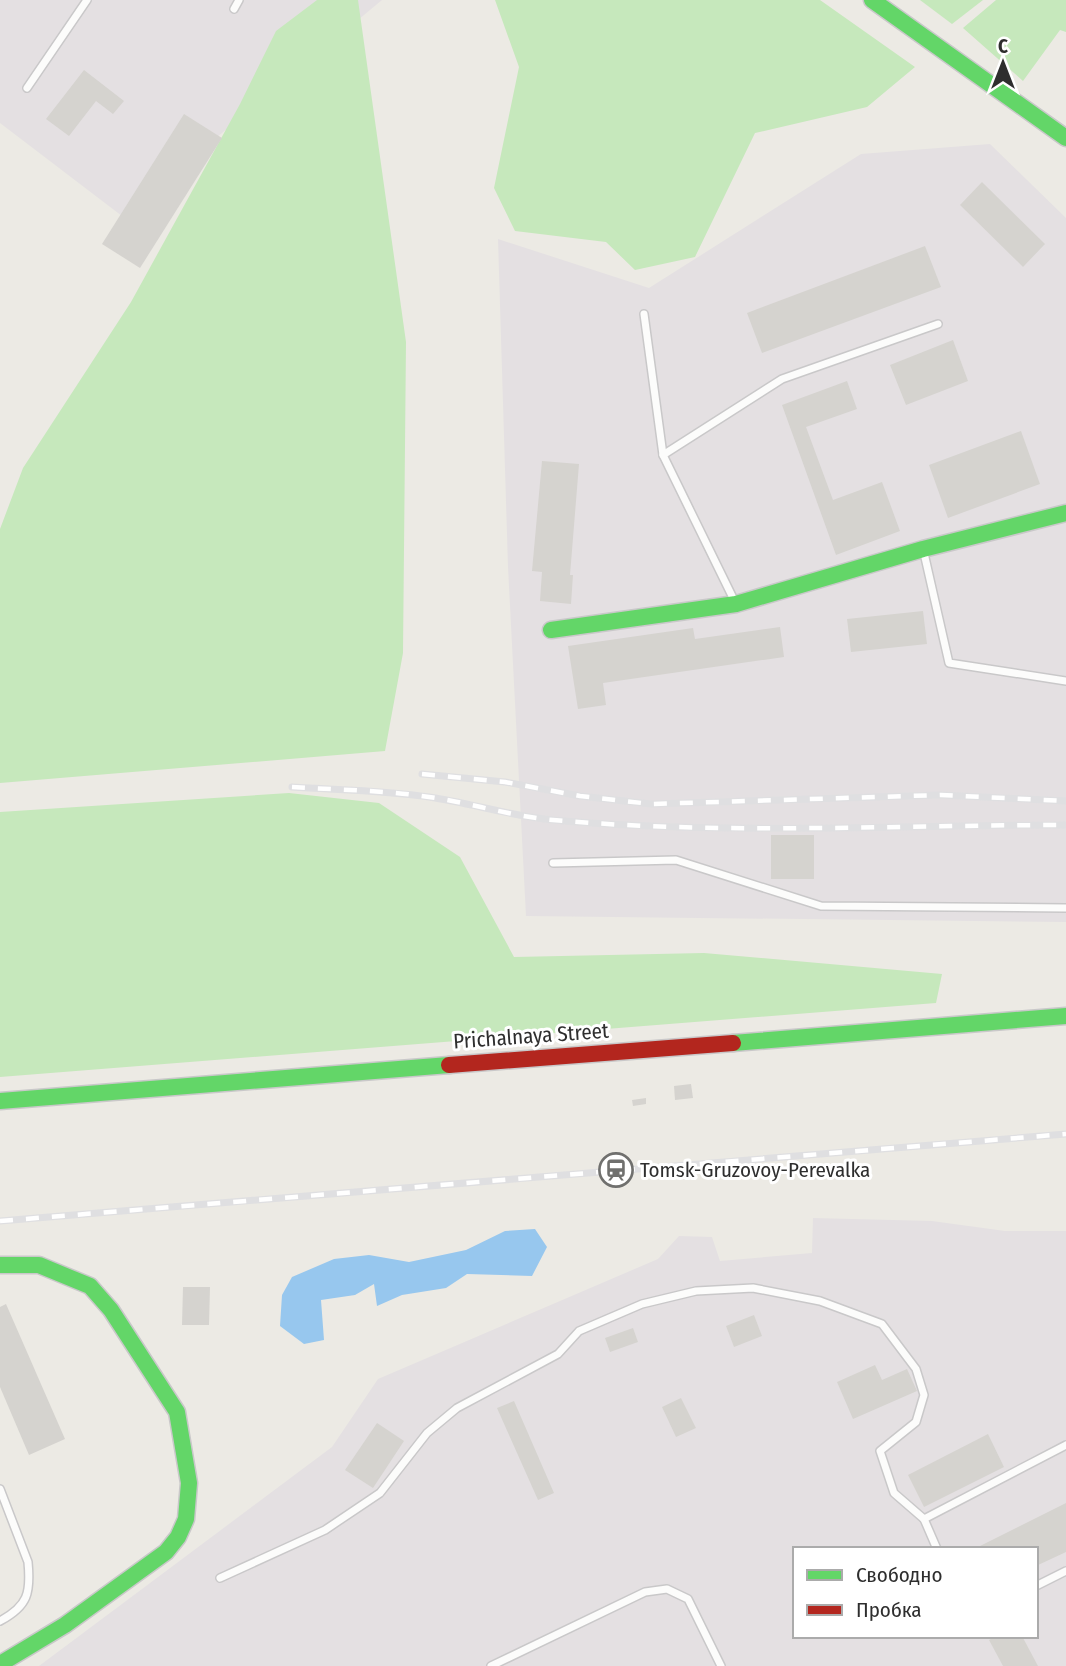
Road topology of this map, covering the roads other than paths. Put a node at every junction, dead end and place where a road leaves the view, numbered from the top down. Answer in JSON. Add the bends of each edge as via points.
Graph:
{"nodes":[{"id":1,"x":87,"y":0,"type":"edge"},
{"id":2,"x":239,"y":0,"type":"edge"},
{"id":3,"x":872,"y":0,"type":"edge"},
{"id":4,"x":234,"y":9,"type":"dead end"},
{"id":5,"x":27,"y":88,"type":"dead end"},
{"id":6,"x":1066,"y":138,"type":"edge"},
{"id":7,"x":644,"y":314,"type":"dead end"},
{"id":8,"x":938,"y":324,"type":"dead end"},
{"id":9,"x":663,"y":455,"type":"junction"},
{"id":10,"x":1066,"y":513,"type":"edge"},
{"id":11,"x":923,"y":549,"type":"junction"},
{"id":12,"x":736,"y":604,"type":"junction"},
{"id":13,"x":551,"y":630,"type":"dead end"},
{"id":14,"x":1066,"y":681,"type":"edge"},
{"id":15,"x":553,"y":863,"type":"dead end"},
{"id":16,"x":1066,"y":908,"type":"edge"},
{"id":17,"x":1066,"y":1016,"type":"edge"},
{"id":18,"x":0,"y":1101,"type":"edge"},
{"id":19,"x":0,"y":1265,"type":"edge"},
{"id":20,"x":1066,"y":1445,"type":"edge"},
{"id":21,"x":0,"y":1489,"type":"edge"},
{"id":22,"x":924,"y":1520,"type":"junction"},
{"id":23,"x":936,"y":1547,"type":"edge"},
{"id":24,"x":1066,"y":1571,"type":"edge"},
{"id":25,"x":220,"y":1578,"type":"dead end"},
{"id":26,"x":1038,"y":1585,"type":"edge"},
{"id":27,"x":0,"y":1621,"type":"edge"},
{"id":28,"x":0,"y":1664,"type":"edge"},
{"id":29,"x":491,"y":1666,"type":"edge"},
{"id":30,"x":721,"y":1666,"type":"edge"}],
"edges":[{"from":1,"to":5,"type":"lane"},
{"from":2,"to":4,"type":"lane"},
{"from":3,"to":6,"type":"street"},
{"from":7,"to":9,"type":"lane"},
{"from":8,"to":9,"type":"lane","via":[[782,379]]},
{"from":9,"to":12,"type":"lane"},
{"from":10,"to":11,"type":"street"},
{"from":11,"to":12,"type":"street"},
{"from":11,"to":14,"type":"lane","via":[[949,663]]},
{"from":12,"to":13,"type":"street"},
{"from":15,"to":16,"type":"lane","via":[[676,860],[821,906]]},
{"from":17,"to":18,"type":"street","name":"Prichalnaya Street"},
{"from":19,"to":28,"type":"street","via":[[39,1265],[65,1274],[90,1286],[111,1310],[177,1412],[189,1483],[186,1519],[166,1552],[65,1625]]},
{"from":20,"to":22,"type":"lane"},
{"from":21,"to":27,"type":"lane","via":[[29,1574],[19,1611]]},
{"from":22,"to":23,"type":"lane"},
{"from":22,"to":25,"type":"lane","via":[[894,1493],[880,1451],[916,1422],[924,1395],[916,1369],[882,1324],[820,1301],[753,1288],[696,1291],[642,1304],[579,1331],[558,1354],[457,1408],[427,1433],[380,1493],[325,1530]]},
{"from":24,"to":26,"type":"lane"},
{"from":29,"to":30,"type":"lane","via":[[645,1592],[667,1589],[688,1599]]}]}
